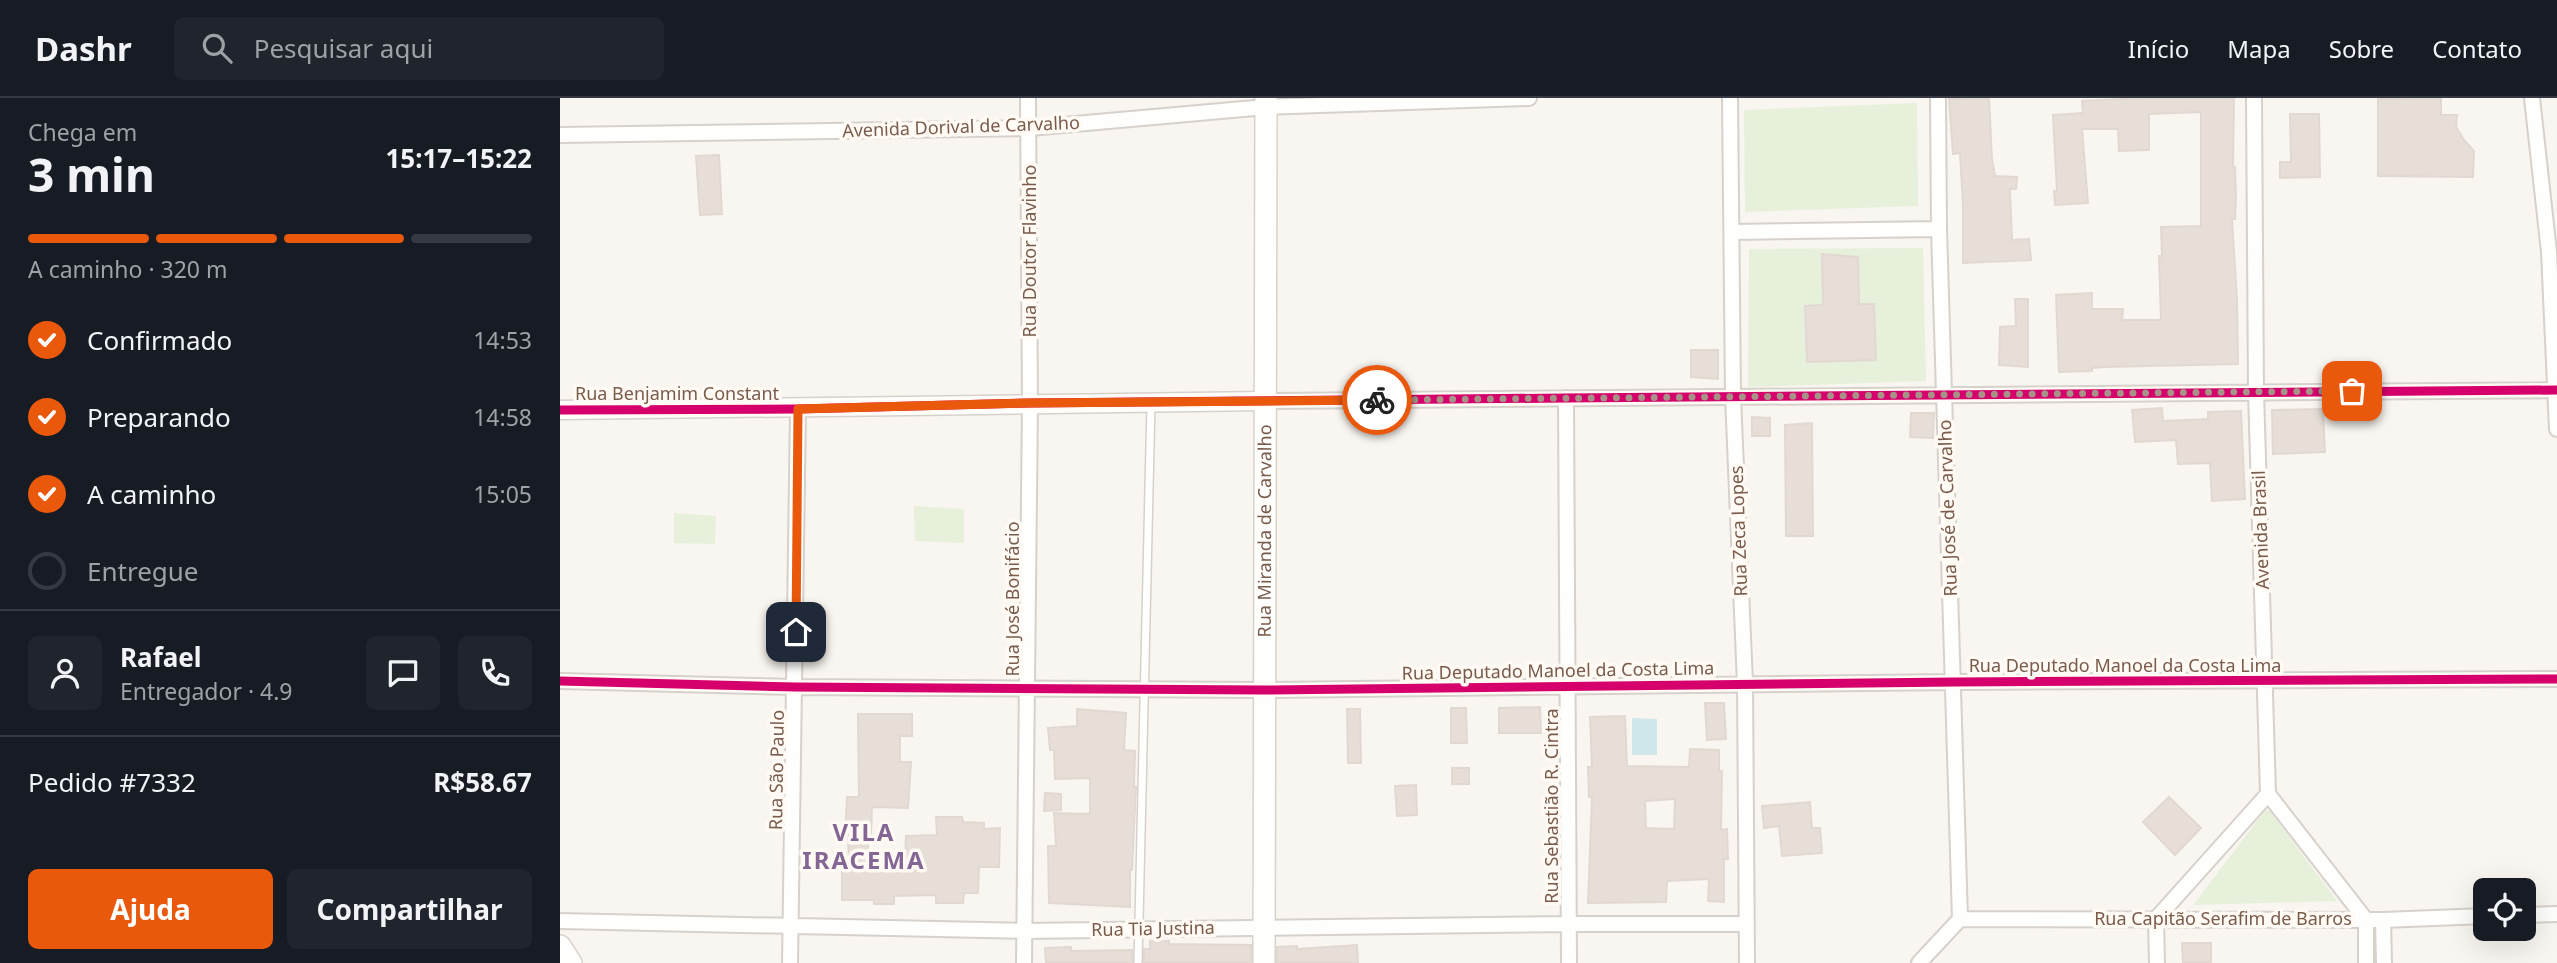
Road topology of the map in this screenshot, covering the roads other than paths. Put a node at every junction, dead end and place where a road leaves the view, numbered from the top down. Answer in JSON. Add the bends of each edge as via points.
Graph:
{"nodes":[{"id":1,"x":1028,"y":98,"type":"edge"},
{"id":2,"x":1529,"y":98,"type":"edge"},
{"id":3,"x":1730,"y":98,"type":"edge"},
{"id":4,"x":1938,"y":98,"type":"edge"},
{"id":5,"x":2254,"y":98,"type":"edge"},
{"id":6,"x":2532,"y":98,"type":"edge"},
{"id":7,"x":1266,"y":103,"type":"edge"},
{"id":8,"x":1030,"y":128,"type":"junction"},
{"id":9,"x":560,"y":135,"type":"edge"},
{"id":10,"x":1939,"y":229,"type":"junction"},
{"id":11,"x":1732,"y":232,"type":"junction"},
{"id":12,"x":2556,"y":390,"type":"edge"},
{"id":13,"x":2256,"y":392,"type":"junction"},
{"id":14,"x":1945,"y":394,"type":"junction"},
{"id":15,"x":1733,"y":396,"type":"junction"},
{"id":16,"x":1566,"y":398,"type":"junction"},
{"id":17,"x":1264,"y":401,"type":"junction"},
{"id":18,"x":1150,"y":402,"type":"junction"},
{"id":19,"x":1030,"y":403,"type":"junction"},
{"id":20,"x":798,"y":409,"type":"junction"},
{"id":21,"x":560,"y":410,"type":"edge"},
{"id":22,"x":2557,"y":429,"type":"edge"},
{"id":23,"x":2557,"y":679,"type":"edge"},
{"id":24,"x":560,"y":681,"type":"edge"},
{"id":25,"x":2266,"y":681,"type":"junction"},
{"id":26,"x":1954,"y":682,"type":"junction"},
{"id":27,"x":1745,"y":684,"type":"junction"},
{"id":28,"x":795,"y":687,"type":"junction"},
{"id":29,"x":1028,"y":687,"type":"junction"},
{"id":30,"x":1567,"y":688,"type":"junction"},
{"id":31,"x":1144,"y":689,"type":"junction"},
{"id":32,"x":1264,"y":690,"type":"junction"},
{"id":33,"x":2268,"y":794,"type":"junction"},
{"id":34,"x":2557,"y":914,"type":"edge"},
{"id":35,"x":2536,"y":915,"type":"edge"},
{"id":36,"x":2473,"y":916,"type":"edge"},
{"id":37,"x":1960,"y":919,"type":"junction"},
{"id":38,"x":2156,"y":919,"type":"junction"},
{"id":39,"x":2365,"y":920,"type":"junction"},
{"id":40,"x":2383,"y":920,"type":"junction"},
{"id":41,"x":560,"y":921,"type":"edge"},
{"id":42,"x":1569,"y":924,"type":"junction"},
{"id":43,"x":1746,"y":924,"type":"junction"},
{"id":44,"x":790,"y":927,"type":"junction"},
{"id":45,"x":1264,"y":927,"type":"junction"},
{"id":46,"x":1139,"y":929,"type":"junction"},
{"id":47,"x":1024,"y":931,"type":"junction"},
{"id":48,"x":560,"y":946,"type":"edge"},
{"id":49,"x":571,"y":963,"type":"edge"},
{"id":50,"x":790,"y":963,"type":"edge"},
{"id":51,"x":1024,"y":963,"type":"edge"},
{"id":52,"x":1138,"y":963,"type":"edge"},
{"id":53,"x":1264,"y":963,"type":"edge"},
{"id":54,"x":1569,"y":963,"type":"edge"},
{"id":55,"x":1747,"y":963,"type":"edge"},
{"id":56,"x":1919,"y":963,"type":"edge"},
{"id":57,"x":2157,"y":963,"type":"edge"},
{"id":58,"x":2366,"y":963,"type":"edge"},
{"id":59,"x":2384,"y":963,"type":"edge"}],
"edges":[{"from":1,"to":8,"type":"street","name":"Rua Doutor Flavinho"},
{"from":2,"to":7,"type":"street","name":"Avenida Dorival de Carvalho"},
{"from":3,"to":11,"type":"street","name":"Rua Zeca Lopes"},
{"from":4,"to":10,"type":"street","name":"Rua José de Carvalho"},
{"from":5,"to":13,"type":"street","name":"Avenida Brasil"},
{"from":6,"to":12,"type":"street","via":[[2549,251]]},
{"from":7,"to":8,"type":"street","name":"Avenida Dorival de Carvalho"},
{"from":7,"to":17,"type":"main road","name":"Rua Miranda de Carvalho"},
{"from":8,"to":9,"type":"street","name":"Avenida Dorival de Carvalho"},
{"from":8,"to":19,"type":"street","name":"Rua Doutor Flavinho"},
{"from":10,"to":11,"type":"street"},
{"from":10,"to":14,"type":"street","name":"Rua José de Carvalho"},
{"from":11,"to":15,"type":"street","name":"Rua Zeca Lopes"},
{"from":12,"to":13,"type":"street","name":"Rua Benjamim Constant"},
{"from":12,"to":22,"type":"street"},
{"from":13,"to":14,"type":"street","name":"Rua Benjamim Constant"},
{"from":13,"to":25,"type":"street","name":"Avenida Brasil"},
{"from":14,"to":15,"type":"street","name":"Rua Benjamim Constant"},
{"from":14,"to":26,"type":"street","name":"Rua José de Carvalho"},
{"from":15,"to":16,"type":"street","name":"Rua Benjamim Constant"},
{"from":15,"to":27,"type":"street","name":"Rua Zeca Lopes"},
{"from":16,"to":17,"type":"street","name":"Rua Benjamim Constant"},
{"from":16,"to":30,"type":"street","name":"Rua Sebastião R. Cintra"},
{"from":17,"to":18,"type":"street","name":"Rua Benjamim Constant"},
{"from":17,"to":32,"type":"main road","name":"Rua Miranda de Carvalho"},
{"from":18,"to":19,"type":"street","name":"Rua Benjamim Constant"},
{"from":18,"to":31,"type":"lane"},
{"from":19,"to":20,"type":"street","name":"Rua Benjamim Constant"},
{"from":19,"to":29,"type":"street","name":"Rua José Bonifácio"},
{"from":20,"to":21,"type":"street","name":"Rua Benjamim Constant"},
{"from":20,"to":28,"type":"street","name":"Rua São Paulo"},
{"from":23,"to":25,"type":"street","name":"Rua Deputado Manoel da Costa Lima"},
{"from":24,"to":28,"type":"street","name":"Rua Deputado Manoel da Costa Lima"},
{"from":25,"to":26,"type":"street","name":"Rua Deputado Manoel da Costa Lima"},
{"from":25,"to":33,"type":"street","name":"Avenida Brasil"},
{"from":26,"to":27,"type":"street","name":"Rua Deputado Manoel da Costa Lima"},
{"from":26,"to":37,"type":"street","name":"Rua José de Carvalho"},
{"from":27,"to":30,"type":"street","name":"Rua Deputado Manoel da Costa Lima"},
{"from":27,"to":43,"type":"street","name":"Rua Zeca Lopes"},
{"from":28,"to":29,"type":"street","name":"Rua Deputado Manoel da Costa Lima"},
{"from":28,"to":44,"type":"street","name":"Rua São Paulo"},
{"from":29,"to":31,"type":"street","name":"Rua Deputado Manoel da Costa Lima"},
{"from":29,"to":47,"type":"street","name":"Rua José Bonifácio"},
{"from":30,"to":32,"type":"street","name":"Rua Deputado Manoel da Costa Lima"},
{"from":30,"to":42,"type":"street","name":"Rua Sebastião R. Cintra"},
{"from":31,"to":32,"type":"street","name":"Rua Deputado Manoel da Costa Lima"},
{"from":31,"to":46,"type":"lane"},
{"from":32,"to":45,"type":"main road","name":"Rua Miranda de Carvalho"},
{"from":33,"to":38,"type":"street"},
{"from":33,"to":39,"type":"street"},
{"from":34,"to":35,"type":"street"},
{"from":36,"to":40,"type":"street","name":"Rua Capitão Serafim de Barros"},
{"from":37,"to":38,"type":"street","name":"Rua Capitão Serafim de Barros"},
{"from":37,"to":56,"type":"street"},
{"from":38,"to":39,"type":"street","name":"Rua Capitão Serafim de Barros"},
{"from":38,"to":57,"type":"street"},
{"from":39,"to":40,"type":"street","name":"Rua Capitão Serafim de Barros"},
{"from":39,"to":58,"type":"street"},
{"from":40,"to":59,"type":"street"},
{"from":41,"to":44,"type":"street","name":"Rua Tia Justina"},
{"from":42,"to":43,"type":"street","name":"Rua Tia Justina"},
{"from":42,"to":45,"type":"street","name":"Rua Tia Justina"},
{"from":42,"to":54,"type":"street","name":"Rua Sebastião R. Cintra"},
{"from":43,"to":55,"type":"street","name":"Rua Zeca Lopes"},
{"from":44,"to":47,"type":"street","name":"Rua Tia Justina"},
{"from":44,"to":50,"type":"street","name":"Rua São Paulo"},
{"from":45,"to":46,"type":"street","name":"Rua Tia Justina"},
{"from":45,"to":53,"type":"main road","name":"Rua Miranda de Carvalho"},
{"from":46,"to":47,"type":"street","name":"Rua Tia Justina"},
{"from":46,"to":52,"type":"lane"},
{"from":47,"to":51,"type":"street","name":"Rua José Bonifácio"},
{"from":48,"to":49,"type":"main road"}]}
